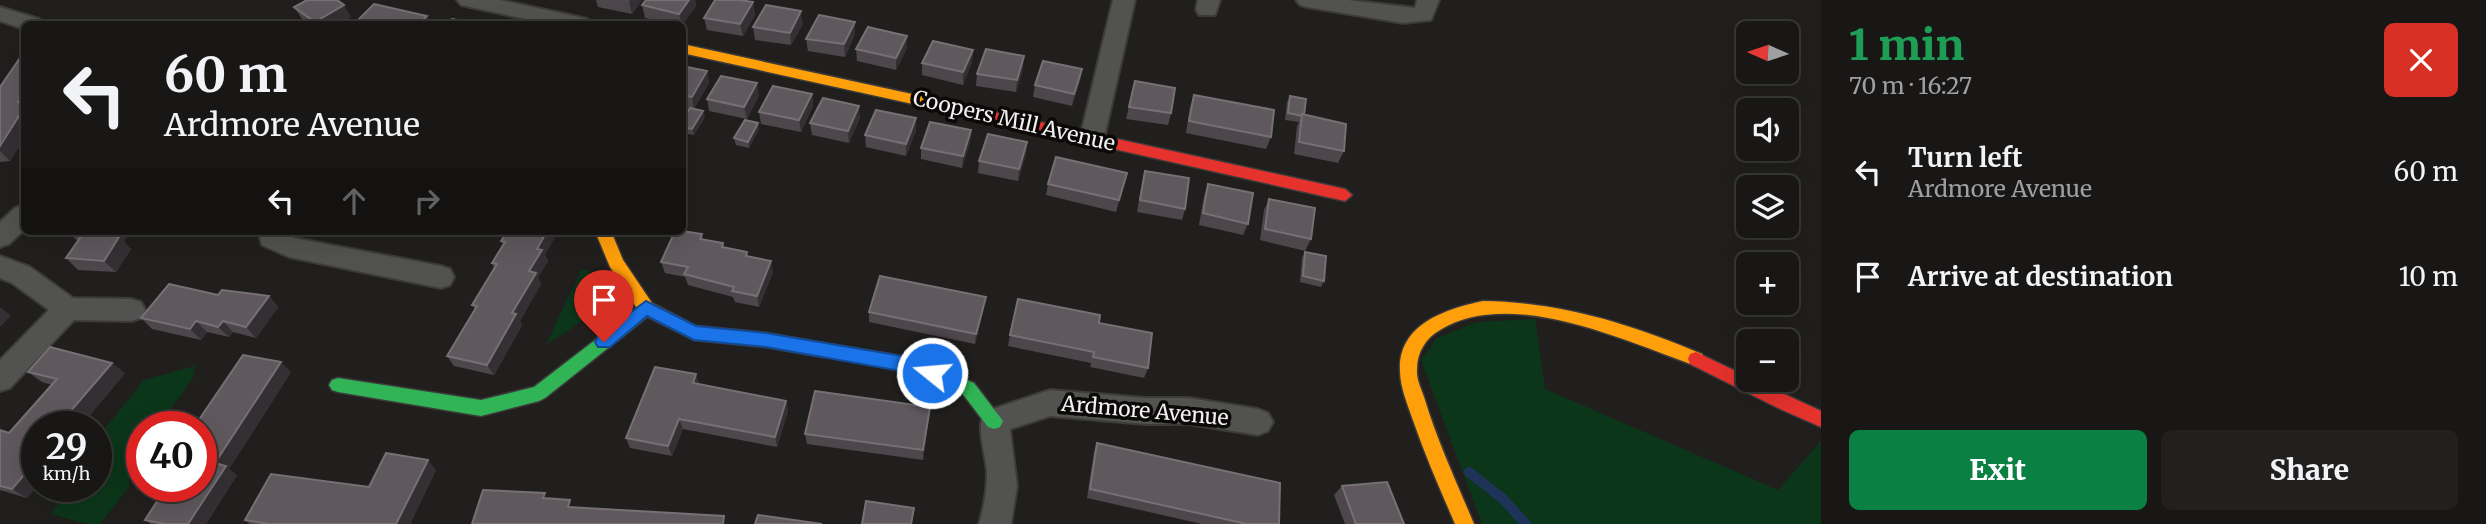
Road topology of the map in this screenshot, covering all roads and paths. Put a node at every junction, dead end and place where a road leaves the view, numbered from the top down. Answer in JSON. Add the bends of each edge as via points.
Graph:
{"nodes":[{"id":1,"x":28,"y":0,"type":"edge"},
{"id":2,"x":468,"y":0,"type":"edge"},
{"id":3,"x":1124,"y":0,"type":"edge"},
{"id":4,"x":1307,"y":0,"type":"edge"},
{"id":5,"x":1428,"y":0,"type":"edge"},
{"id":6,"x":2,"y":15,"type":"edge"},
{"id":7,"x":21,"y":21,"type":"edge"},
{"id":8,"x":565,"y":21,"type":"edge"},
{"id":9,"x":686,"y":48,"type":"edge"},
{"id":10,"x":1091,"y":138,"type":"junction"},
{"id":11,"x":1345,"y":195,"type":"dead end"},
{"id":12,"x":21,"y":218,"type":"edge"},
{"id":13,"x":271,"y":235,"type":"edge"},
{"id":14,"x":605,"y":235,"type":"edge"},
{"id":15,"x":0,"y":237,"type":"edge"},
{"id":16,"x":0,"y":267,"type":"edge"},
{"id":17,"x":441,"y":277,"type":"dead end"},
{"id":18,"x":646,"y":308,"type":"junction"},
{"id":19,"x":68,"y":309,"type":"junction"},
{"id":20,"x":131,"y":310,"type":"dead end"},
{"id":21,"x":0,"y":379,"type":"edge"},
{"id":22,"x":338,"y":384,"type":"dead end"},
{"id":23,"x":1821,"y":419,"type":"edge"},
{"id":24,"x":994,"y":421,"type":"junction"},
{"id":25,"x":1258,"y":422,"type":"dead end"},
{"id":26,"x":995,"y":524,"type":"edge"},
{"id":27,"x":1465,"y":524,"type":"edge"}],
"edges":[{"from":1,"to":6,"type":"street"},
{"from":2,"to":8,"type":"street"},
{"from":3,"to":10,"type":"street"},
{"from":4,"to":5,"type":"street","via":[[1403,16],[1423,15]]},
{"from":6,"to":7,"type":"street"},
{"from":9,"to":10,"type":"street","name":"Coopers Mill Avenue"},
{"from":10,"to":11,"type":"street","name":"Coopers Mill Avenue"},
{"from":12,"to":15,"type":"street"},
{"from":13,"to":17,"type":"street","via":[[289,247]]},
{"from":14,"to":18,"type":"street","via":[[616,263]]},
{"from":16,"to":19,"type":"street","via":[[21,275]]},
{"from":18,"to":22,"type":"street","via":[[540,393],[481,408]]},
{"from":18,"to":24,"type":"street","via":[[694,333],[914,365],[968,388]]},
{"from":19,"to":20,"type":"street"},
{"from":19,"to":21,"type":"street"},
{"from":23,"to":27,"type":"street","via":[[1642,335],[1591,320],[1545,311],[1480,307],[1454,313],[1420,336],[1411,351],[1408,371],[1437,465]]},
{"from":24,"to":25,"type":"street","name":"Ardmore Avenue","via":[[1049,403],[1189,411]]},
{"from":24,"to":26,"type":"street","via":[[1003,457]]}]}
